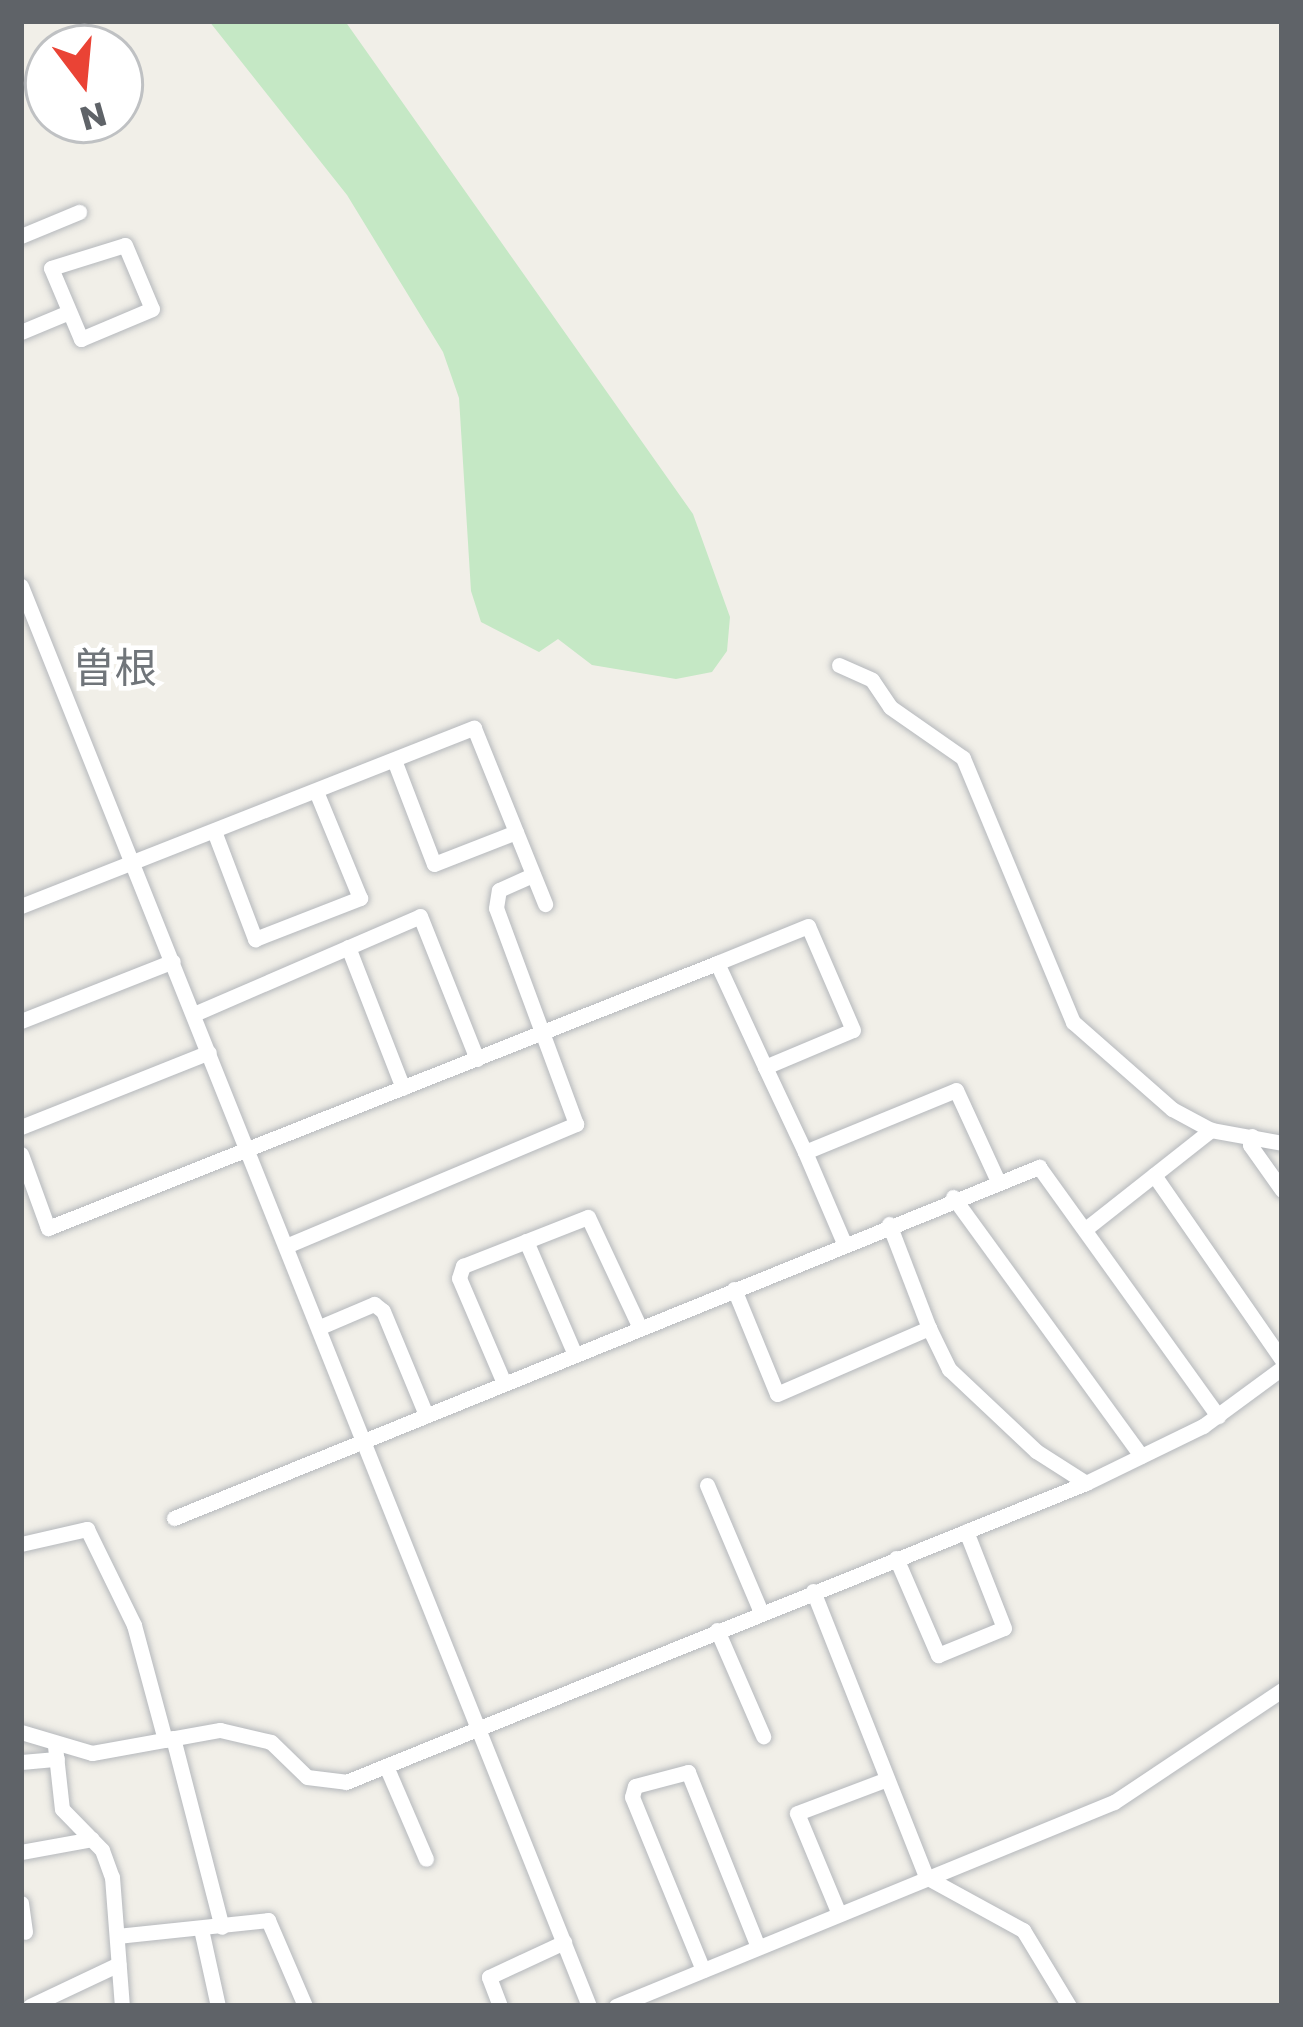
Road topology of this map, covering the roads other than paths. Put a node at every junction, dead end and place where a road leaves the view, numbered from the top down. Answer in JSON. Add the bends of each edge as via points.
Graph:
{"nodes":[{"id":1,"x":79,"y":212,"type":"dead end"},
{"id":2,"x":21,"y":236,"type":"edge"},
{"id":3,"x":69,"y":312,"type":"junction"},
{"id":4,"x":21,"y":332,"type":"edge"},
{"id":5,"x":21,"y":586,"type":"edge"},
{"id":6,"x":839,"y":665,"type":"dead end"},
{"id":7,"x":394,"y":760,"type":"junction"},
{"id":8,"x":316,"y":790,"type":"junction"},
{"id":9,"x":214,"y":831,"type":"junction"},
{"id":10,"x":516,"y":832,"type":"junction"},
{"id":11,"x":134,"y":863,"type":"junction"},
{"id":12,"x":533,"y":875,"type":"junction"},
{"id":13,"x":545,"y":904,"type":"dead end"},
{"id":14,"x":21,"y":906,"type":"edge"},
{"id":15,"x":348,"y":947,"type":"junction"},
{"id":16,"x":172,"y":961,"type":"junction"},
{"id":17,"x":717,"y":963,"type":"junction"},
{"id":18,"x":194,"y":1014,"type":"junction"},
{"id":19,"x":21,"y":1021,"type":"edge"},
{"id":20,"x":543,"y":1034,"type":"junction"},
{"id":21,"x":209,"y":1052,"type":"junction"},
{"id":22,"x":477,"y":1060,"type":"junction"},
{"id":23,"x":765,"y":1067,"type":"junction"},
{"id":24,"x":403,"y":1088,"type":"junction"},
{"id":25,"x":21,"y":1127,"type":"edge"},
{"id":26,"x":1211,"y":1130,"type":"junction"},
{"id":27,"x":1252,"y":1136,"type":"junction"},
{"id":28,"x":1282,"y":1143,"type":"edge"},
{"id":29,"x":247,"y":1148,"type":"junction"},
{"id":30,"x":805,"y":1152,"type":"junction"},
{"id":31,"x":21,"y":1154,"type":"edge"},
{"id":32,"x":1154,"y":1175,"type":"junction"},
{"id":33,"x":997,"y":1179,"type":"junction"},
{"id":34,"x":1282,"y":1190,"type":"edge"},
{"id":35,"x":953,"y":1197,"type":"junction"},
{"id":36,"x":889,"y":1224,"type":"junction"},
{"id":37,"x":1088,"y":1227,"type":"junction"},
{"id":38,"x":526,"y":1241,"type":"junction"},
{"id":39,"x":844,"y":1243,"type":"junction"},
{"id":40,"x":286,"y":1246,"type":"junction"},
{"id":41,"x":734,"y":1289,"type":"junction"},
{"id":42,"x":320,"y":1327,"type":"junction"},
{"id":43,"x":640,"y":1328,"type":"junction"},
{"id":44,"x":929,"y":1328,"type":"junction"},
{"id":45,"x":574,"y":1354,"type":"junction"},
{"id":46,"x":1282,"y":1364,"type":"edge"},
{"id":47,"x":504,"y":1383,"type":"junction"},
{"id":48,"x":426,"y":1415,"type":"junction"},
{"id":49,"x":1218,"y":1417,"type":"junction"},
{"id":50,"x":365,"y":1440,"type":"junction"},
{"id":51,"x":1141,"y":1456,"type":"junction"},
{"id":52,"x":1086,"y":1483,"type":"junction"},
{"id":53,"x":707,"y":1485,"type":"dead end"},
{"id":54,"x":174,"y":1518,"type":"dead end"},
{"id":55,"x":966,"y":1531,"type":"junction"},
{"id":56,"x":21,"y":1544,"type":"edge"},
{"id":57,"x":896,"y":1558,"type":"junction"},
{"id":58,"x":813,"y":1591,"type":"junction"},
{"id":59,"x":760,"y":1612,"type":"junction"},
{"id":60,"x":718,"y":1630,"type":"junction"},
{"id":61,"x":1282,"y":1690,"type":"edge"},
{"id":62,"x":481,"y":1727,"type":"junction"},
{"id":63,"x":21,"y":1732,"type":"edge"},
{"id":64,"x":763,"y":1736,"type":"dead end"},
{"id":65,"x":169,"y":1739,"type":"junction"},
{"id":66,"x":56,"y":1752,"type":"junction"},
{"id":67,"x":21,"y":1762,"type":"edge"},
{"id":68,"x":386,"y":1766,"type":"junction"},
{"id":69,"x":887,"y":1779,"type":"junction"},
{"id":70,"x":92,"y":1839,"type":"junction"},
{"id":71,"x":21,"y":1852,"type":"edge"},
{"id":72,"x":426,"y":1859,"type":"dead end"},
{"id":73,"x":926,"y":1877,"type":"junction"},
{"id":74,"x":21,"y":1904,"type":"edge"},
{"id":75,"x":839,"y":1914,"type":"junction"},
{"id":76,"x":223,"y":1927,"type":"junction"},
{"id":77,"x":201,"y":1929,"type":"junction"},
{"id":78,"x":25,"y":1932,"type":"dead end"},
{"id":79,"x":117,"y":1936,"type":"junction"},
{"id":80,"x":564,"y":1942,"type":"junction"},
{"id":81,"x":758,"y":1947,"type":"junction"},
{"id":82,"x":119,"y":1964,"type":"junction"},
{"id":83,"x":703,"y":1970,"type":"junction"},
{"id":84,"x":29,"y":2006,"type":"edge"},
{"id":85,"x":122,"y":2006,"type":"edge"},
{"id":86,"x":218,"y":2006,"type":"edge"},
{"id":87,"x":305,"y":2006,"type":"edge"},
{"id":88,"x":500,"y":2006,"type":"edge"},
{"id":89,"x":589,"y":2006,"type":"edge"},
{"id":90,"x":616,"y":2006,"type":"edge"},
{"id":91,"x":1069,"y":2006,"type":"edge"}],
"edges":[{"from":1,"to":2,"type":"street"},
{"from":3,"to":3,"type":"street","via":[[81,339],[152,309],[125,245],[51,268]]},
{"from":3,"to":4,"type":"street"},
{"from":5,"to":11,"type":"street"},
{"from":6,"to":26,"type":"street","via":[[872,680],[890,707],[963,758],[1072,1022],[1147,1092]]},
{"from":7,"to":8,"type":"street"},
{"from":7,"to":10,"type":"street","via":[[474,728]]},
{"from":7,"to":10,"type":"street","via":[[434,864]]},
{"from":8,"to":9,"type":"street"},
{"from":8,"to":9,"type":"street","via":[[360,898],[255,939]]},
{"from":9,"to":11,"type":"street"},
{"from":10,"to":12,"type":"street"},
{"from":11,"to":14,"type":"street"},
{"from":11,"to":16,"type":"street"},
{"from":12,"to":13,"type":"street"},
{"from":12,"to":20,"type":"street","via":[[499,890],[496,908]]},
{"from":15,"to":18,"type":"street"},
{"from":15,"to":22,"type":"street","via":[[420,916]]},
{"from":15,"to":24,"type":"street"},
{"from":16,"to":18,"type":"street"},
{"from":16,"to":19,"type":"street"},
{"from":17,"to":20,"type":"street"},
{"from":17,"to":23,"type":"street"},
{"from":17,"to":23,"type":"street","via":[[808,926],[853,1030]]},
{"from":18,"to":21,"type":"street"},
{"from":20,"to":22,"type":"street"},
{"from":20,"to":40,"type":"street","via":[[577,1124]]},
{"from":21,"to":25,"type":"street"},
{"from":21,"to":29,"type":"street"},
{"from":22,"to":24,"type":"street"},
{"from":23,"to":30,"type":"street"},
{"from":24,"to":29,"type":"street"},
{"from":26,"to":27,"type":"street"},
{"from":26,"to":32,"type":"street"},
{"from":27,"to":28,"type":"street"},
{"from":27,"to":34,"type":"street","via":[[1250,1145]]},
{"from":29,"to":31,"type":"street","via":[[48,1228]]},
{"from":29,"to":40,"type":"street"},
{"from":30,"to":33,"type":"street","via":[[956,1090]]},
{"from":30,"to":39,"type":"street"},
{"from":32,"to":37,"type":"street"},
{"from":32,"to":46,"type":"street"},
{"from":33,"to":35,"type":"street"},
{"from":33,"to":37,"type":"street","via":[[1039,1167]]},
{"from":35,"to":36,"type":"street"},
{"from":35,"to":51,"type":"street"},
{"from":36,"to":39,"type":"street"},
{"from":36,"to":44,"type":"street"},
{"from":37,"to":49,"type":"street"},
{"from":38,"to":43,"type":"street","via":[[588,1217]]},
{"from":38,"to":45,"type":"street"},
{"from":38,"to":47,"type":"street","via":[[463,1266],[459,1278]]},
{"from":39,"to":41,"type":"street"},
{"from":40,"to":42,"type":"street"},
{"from":41,"to":43,"type":"street"},
{"from":41,"to":44,"type":"street","via":[[777,1394]]},
{"from":42,"to":48,"type":"street","via":[[374,1304],[383,1311]]},
{"from":42,"to":50,"type":"street"},
{"from":43,"to":45,"type":"street"},
{"from":44,"to":52,"type":"street","via":[[949,1369],[1036,1451]]},
{"from":45,"to":47,"type":"street"},
{"from":46,"to":49,"type":"street"},
{"from":47,"to":48,"type":"street"},
{"from":48,"to":50,"type":"street"},
{"from":49,"to":51,"type":"street"},
{"from":50,"to":54,"type":"street"},
{"from":50,"to":62,"type":"street"},
{"from":51,"to":52,"type":"street"},
{"from":52,"to":55,"type":"street"},
{"from":53,"to":59,"type":"street"},
{"from":55,"to":57,"type":"street"},
{"from":55,"to":57,"type":"street","via":[[1004,1628],[938,1655]]},
{"from":56,"to":65,"type":"street","via":[[87,1529],[134,1625]]},
{"from":57,"to":58,"type":"street"},
{"from":58,"to":59,"type":"street"},
{"from":58,"to":69,"type":"street"},
{"from":59,"to":60,"type":"street"},
{"from":60,"to":62,"type":"street"},
{"from":60,"to":64,"type":"street"},
{"from":61,"to":73,"type":"street","via":[[1114,1802]]},
{"from":62,"to":68,"type":"street"},
{"from":62,"to":80,"type":"street"},
{"from":63,"to":66,"type":"street"},
{"from":65,"to":66,"type":"street","via":[[92,1754]]},
{"from":65,"to":68,"type":"street","via":[[220,1730],[271,1742],[307,1777],[346,1782]]},
{"from":65,"to":76,"type":"street"},
{"from":66,"to":67,"type":"street"},
{"from":66,"to":70,"type":"street","via":[[62,1809]]},
{"from":68,"to":72,"type":"street"},
{"from":69,"to":73,"type":"street"},
{"from":69,"to":75,"type":"street","via":[[797,1813]]},
{"from":70,"to":71,"type":"street"},
{"from":70,"to":79,"type":"street","via":[[112,1877]]},
{"from":73,"to":75,"type":"street"},
{"from":73,"to":91,"type":"street","via":[[1023,1930]]},
{"from":74,"to":78,"type":"street"},
{"from":75,"to":81,"type":"street"},
{"from":76,"to":77,"type":"street"},
{"from":76,"to":87,"type":"street","via":[[268,1920]]},
{"from":77,"to":79,"type":"street"},
{"from":77,"to":86,"type":"street"},
{"from":79,"to":82,"type":"street"},
{"from":80,"to":88,"type":"street","via":[[489,1977]]},
{"from":80,"to":89,"type":"street"},
{"from":81,"to":83,"type":"street"},
{"from":81,"to":83,"type":"street","via":[[688,1772],[635,1786],[632,1797]]},
{"from":82,"to":84,"type":"street"},
{"from":82,"to":85,"type":"street"},
{"from":83,"to":90,"type":"street"}]}
